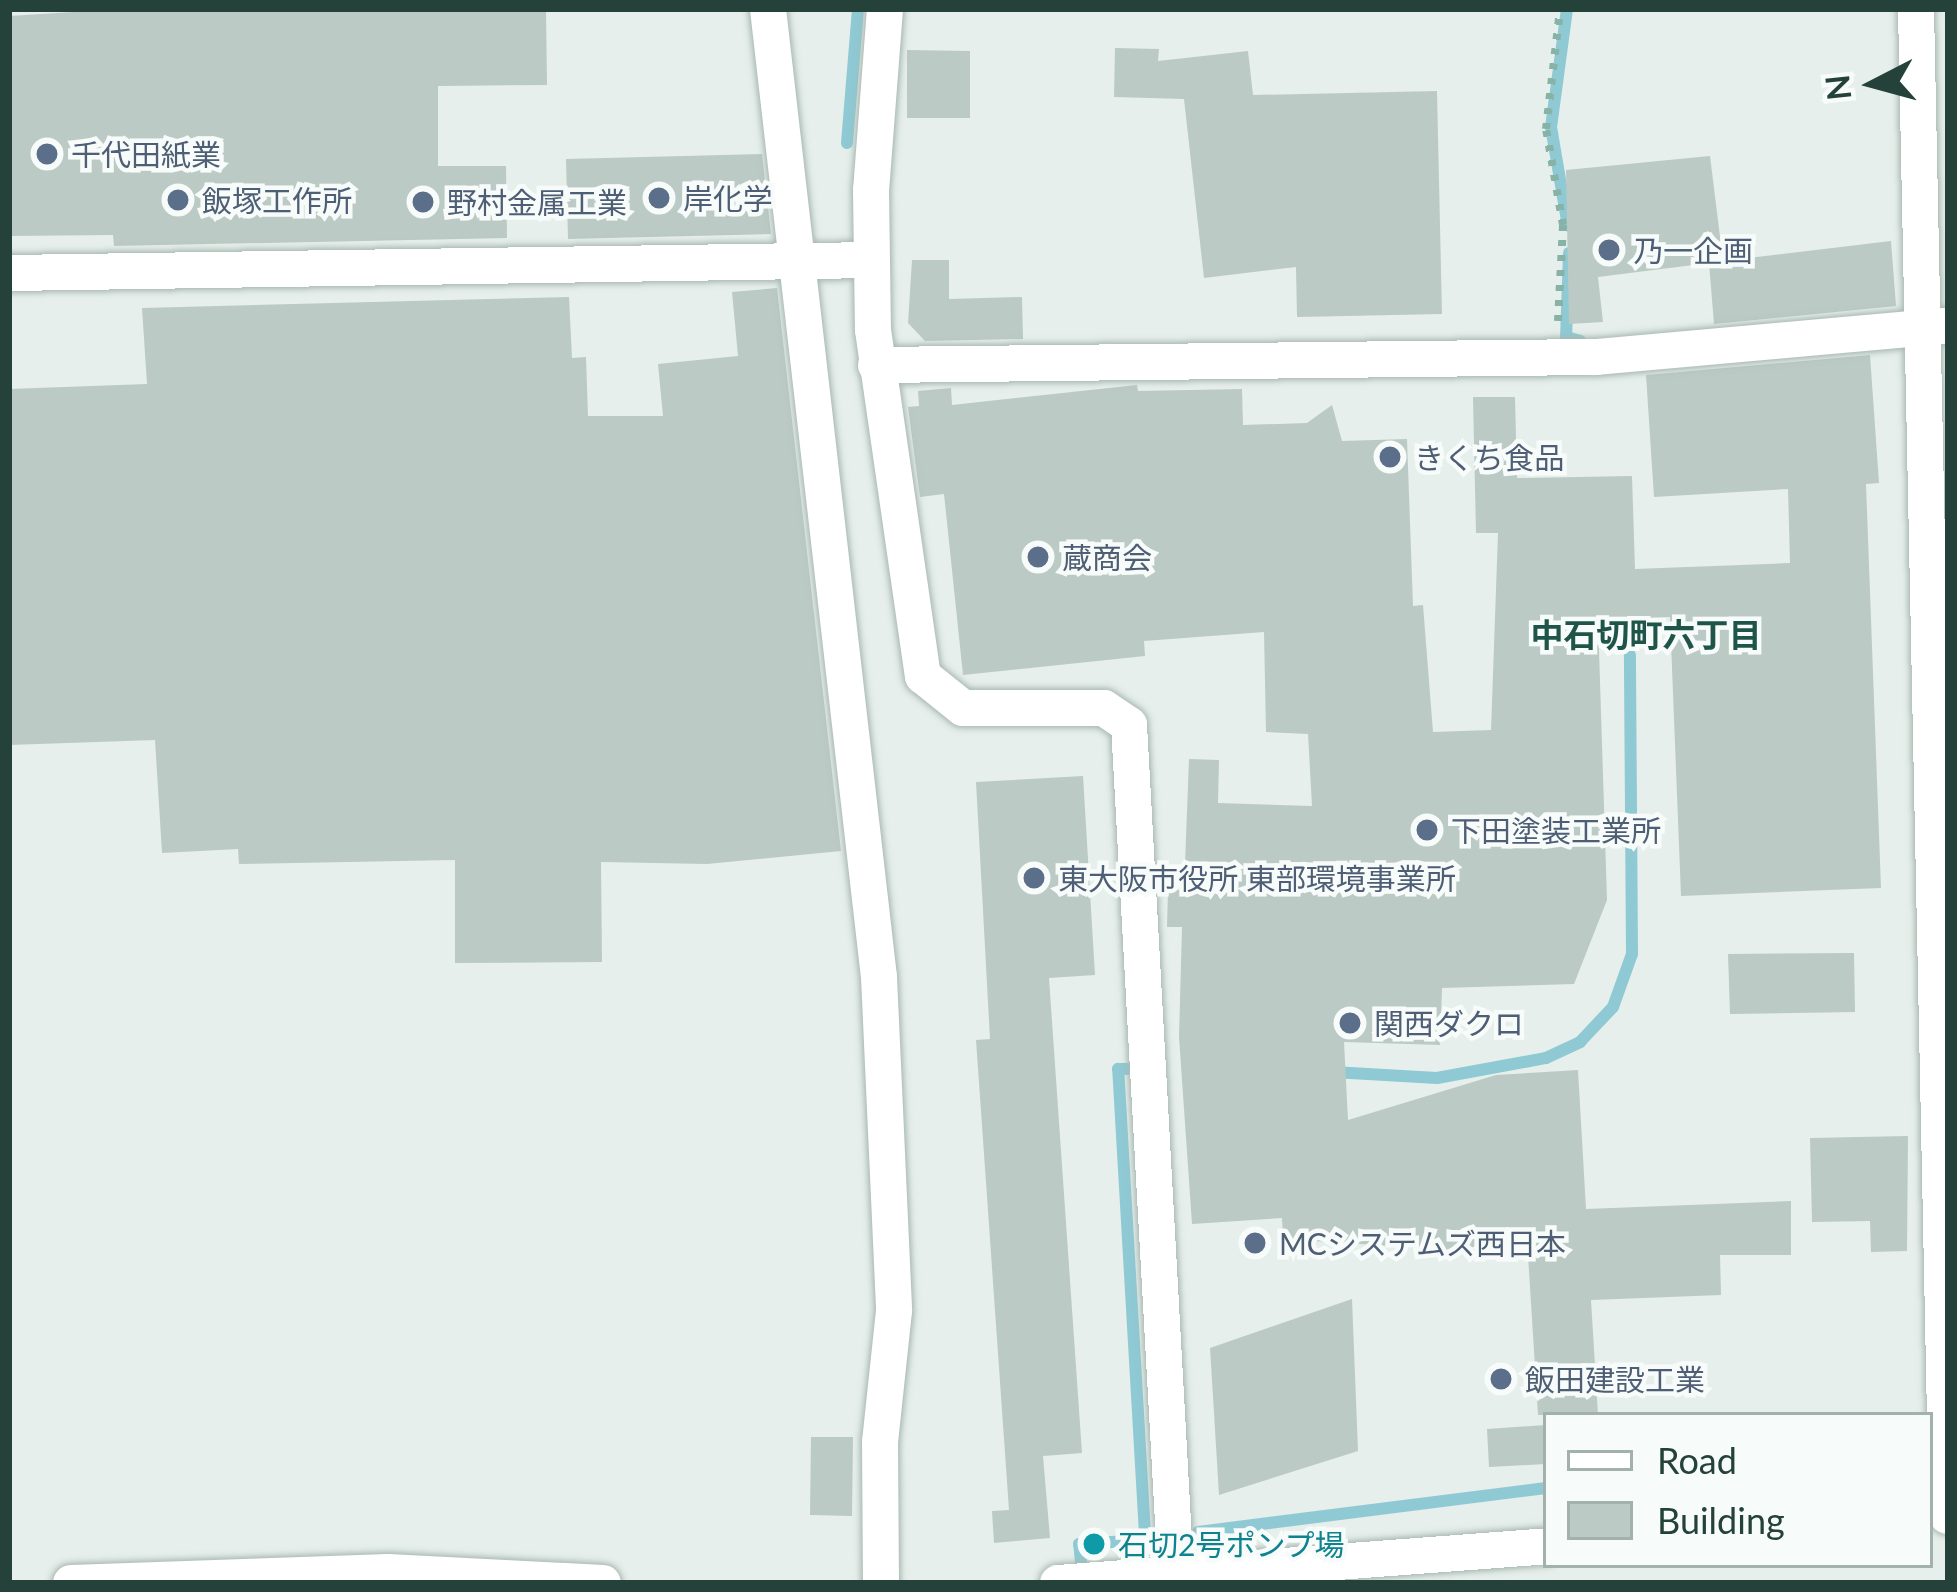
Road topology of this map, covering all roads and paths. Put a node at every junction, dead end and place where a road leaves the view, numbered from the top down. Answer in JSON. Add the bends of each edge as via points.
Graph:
{"nodes":[{"id":1,"x":768,"y":9,"type":"edge"},
{"id":2,"x":885,"y":9,"type":"edge"},
{"id":3,"x":1560,"y":9,"type":"edge"},
{"id":4,"x":1916,"y":9,"type":"edge"},
{"id":5,"x":871,"y":260,"type":"junction"},
{"id":6,"x":798,"y":264,"type":"junction"},
{"id":7,"x":9,"y":273,"type":"edge"},
{"id":8,"x":1935,"y":327,"type":"edge"},
{"id":9,"x":1559,"y":358,"type":"junction"},
{"id":10,"x":876,"y":364,"type":"junction"},
{"id":11,"x":1947,"y":1516,"type":"edge"},
{"id":12,"x":1543,"y":1546,"type":"edge"},
{"id":13,"x":1176,"y":1574,"type":"junction"},
{"id":14,"x":71,"y":1583,"type":"edge"},
{"id":15,"x":603,"y":1583,"type":"edge"},
{"id":16,"x":881,"y":1583,"type":"edge"},
{"id":17,"x":1058,"y":1583,"type":"edge"}],
"edges":[{"from":1,"to":6,"type":"street"},
{"from":2,"to":5,"type":"street"},
{"from":3,"to":9,"type":"path","via":[[1546,129],[1563,226]]},
{"from":4,"to":8,"type":"street"},
{"from":5,"to":6,"type":"street"},
{"from":5,"to":10,"type":"street"},
{"from":6,"to":7,"type":"street"},
{"from":6,"to":16,"type":"street","via":[[880,1000],[894,1311],[880,1442]]},
{"from":8,"to":9,"type":"street"},
{"from":8,"to":11,"type":"street"},
{"from":9,"to":10,"type":"street"},
{"from":10,"to":13,"type":"street","via":[[927,685],[963,707],[1104,708],[1129,725]]},
{"from":12,"to":13,"type":"street"},
{"from":13,"to":17,"type":"street"},
{"from":14,"to":15,"type":"street","via":[[388,1572]]}]}
